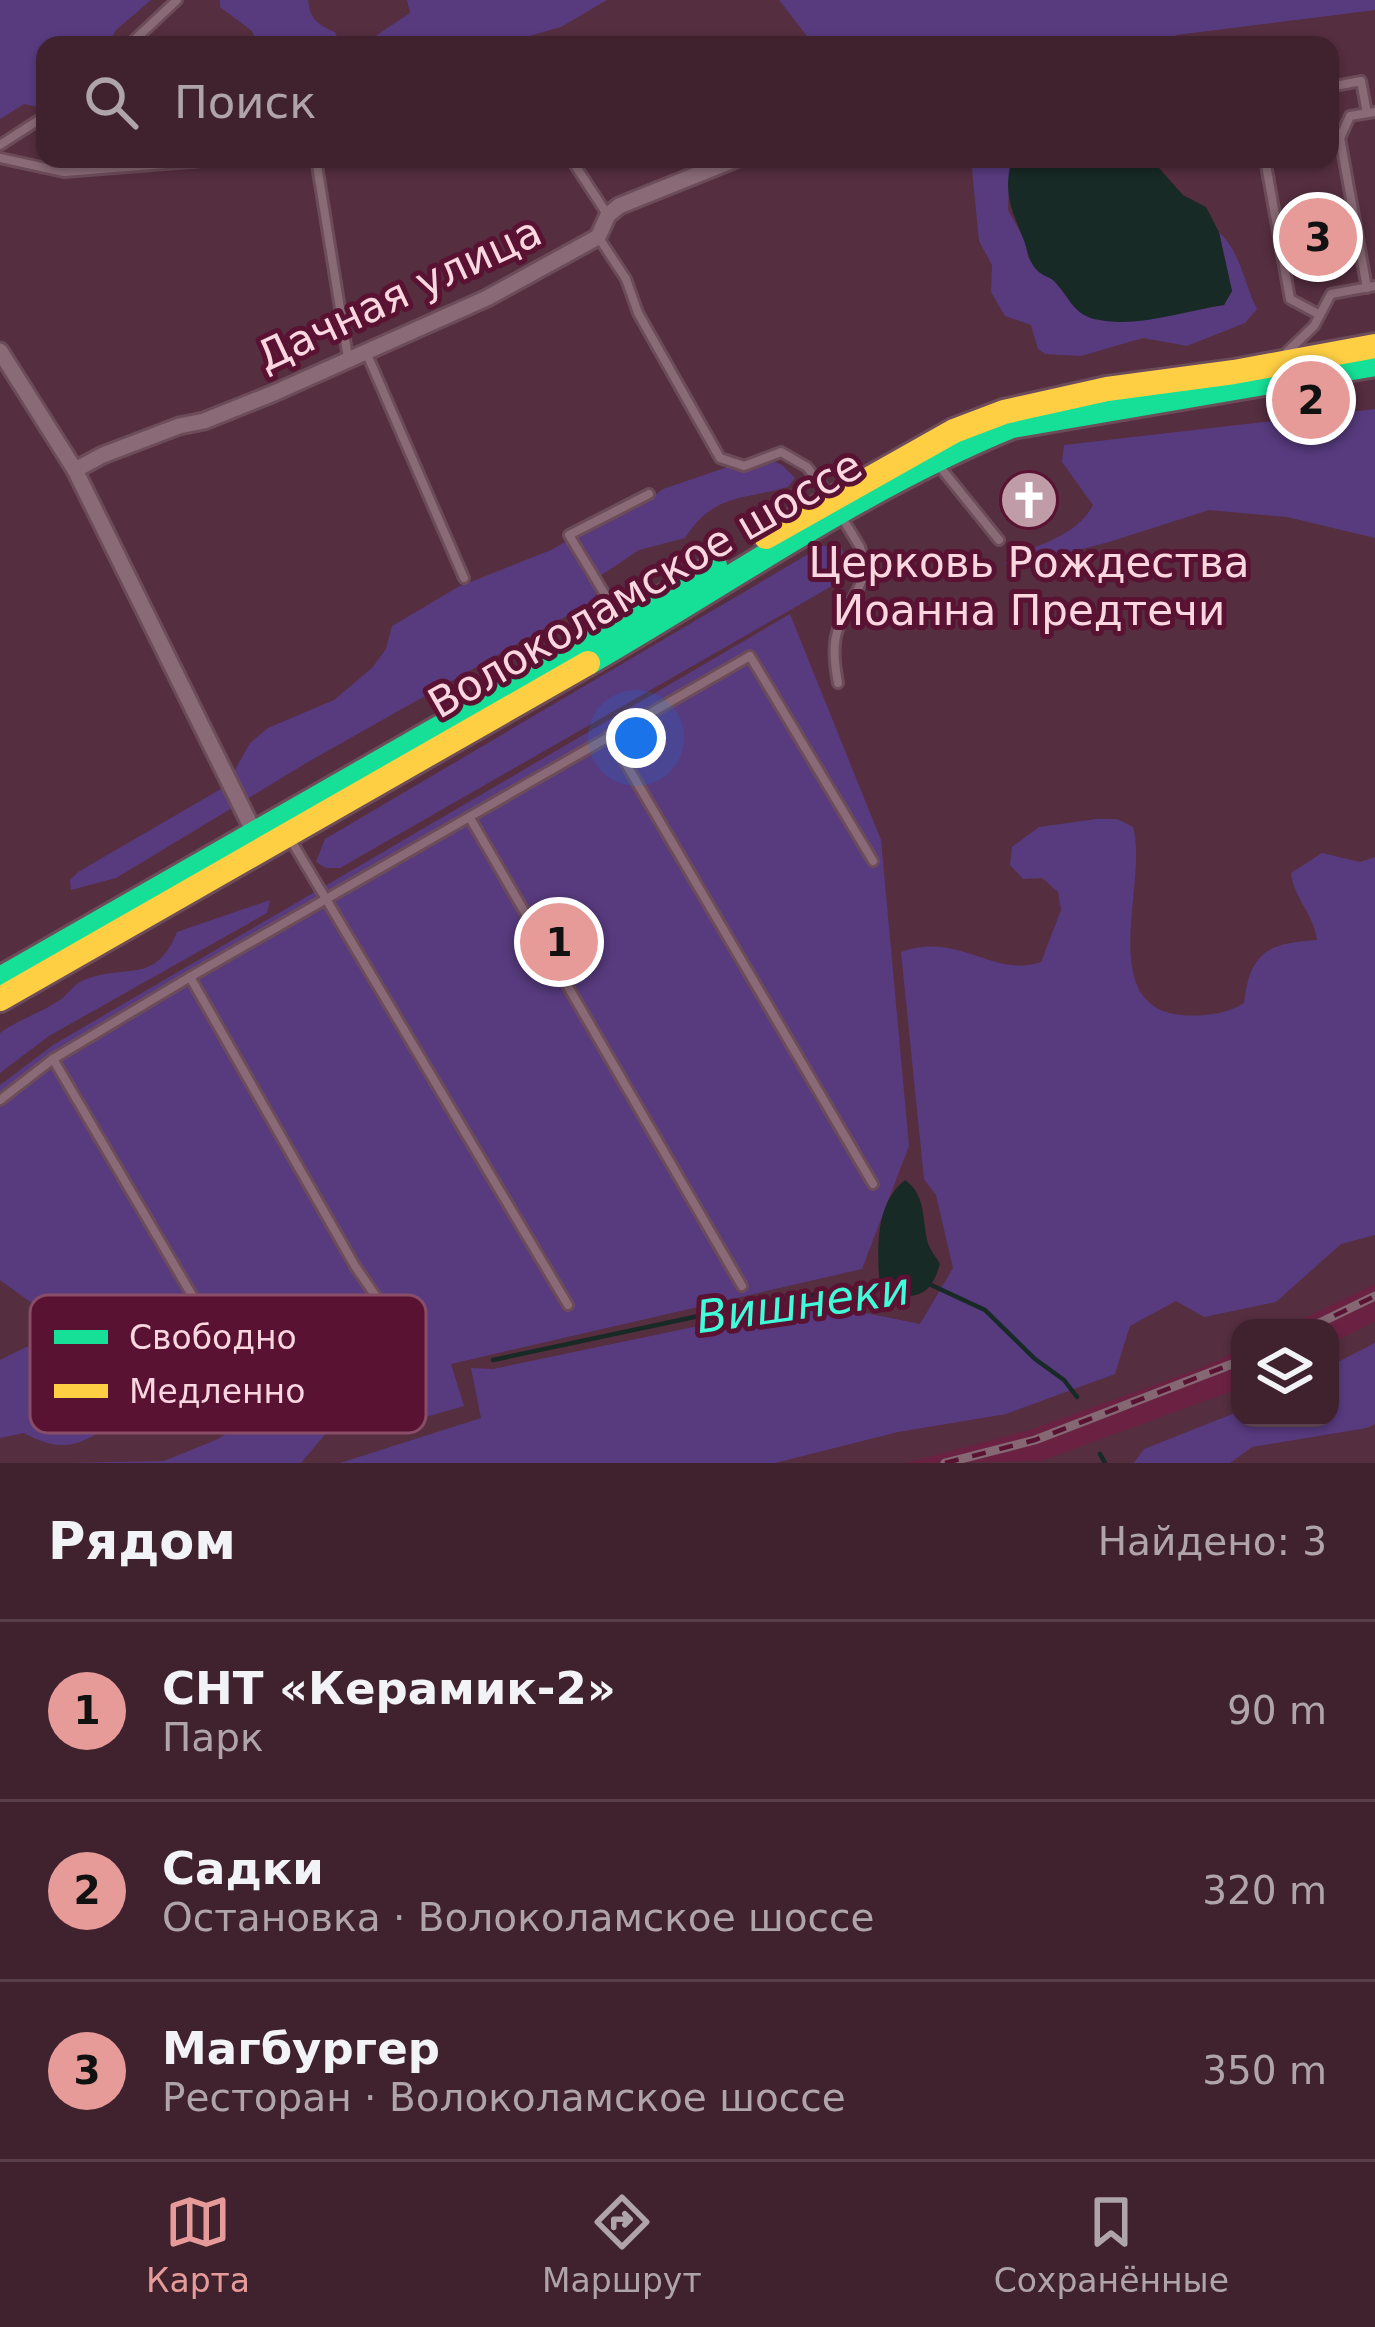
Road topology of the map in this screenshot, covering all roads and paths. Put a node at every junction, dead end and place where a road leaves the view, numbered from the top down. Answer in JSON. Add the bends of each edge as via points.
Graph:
{"nodes":[{"id":1,"x":177,"y":0,"type":"edge"},
{"id":2,"x":138,"y":36,"type":"edge"},
{"id":3,"x":1339,"y":85,"type":"edge"},
{"id":4,"x":1371,"y":113,"type":"edge"},
{"id":5,"x":36,"y":122,"type":"edge"},
{"id":6,"x":1339,"y":133,"type":"edge"},
{"id":7,"x":0,"y":145,"type":"edge"},
{"id":8,"x":1339,"y":155,"type":"edge"},
{"id":9,"x":0,"y":158,"type":"edge"},
{"id":10,"x":36,"y":166,"type":"edge"},
{"id":11,"x":46,"y":168,"type":"edge"},
{"id":12,"x":114,"y":168,"type":"edge"},
{"id":13,"x":317,"y":168,"type":"edge"},
{"id":14,"x":578,"y":168,"type":"edge"},
{"id":15,"x":714,"y":168,"type":"edge"},
{"id":16,"x":1267,"y":168,"type":"edge"},
{"id":17,"x":608,"y":215,"type":"junction"},
{"id":18,"x":598,"y":237,"type":"junction"},
{"id":19,"x":1371,"y":287,"type":"edge"},
{"id":20,"x":1320,"y":315,"type":"junction"},
{"id":21,"x":1375,"y":346,"type":"edge"},
{"id":22,"x":366,"y":350,"type":"junction"},
{"id":23,"x":0,"y":351,"type":"edge"},
{"id":24,"x":348,"y":358,"type":"junction"},
{"id":25,"x":1375,"y":364,"type":"edge"},
{"id":26,"x":1268,"y":366,"type":"junction"},
{"id":27,"x":935,"y":462,"type":"junction"},
{"id":28,"x":75,"y":470,"type":"junction"},
{"id":29,"x":649,"y":494,"type":"dead end"},
{"id":30,"x":836,"y":507,"type":"junction"},
{"id":31,"x":999,"y":540,"type":"dead end"},
{"id":32,"x":464,"y":578,"type":"dead end"},
{"id":33,"x":622,"y":622,"type":"junction"},
{"id":34,"x":838,"y":683,"type":"dead end"},
{"id":35,"x":609,"y":735,"type":"junction"},
{"id":36,"x":470,"y":818,"type":"junction"},
{"id":37,"x":284,"y":828,"type":"junction"},
{"id":38,"x":259,"y":842,"type":"junction"},
{"id":39,"x":873,"y":861,"type":"dead end"},
{"id":40,"x":326,"y":898,"type":"junction"},
{"id":41,"x":190,"y":977,"type":"junction"},
{"id":42,"x":0,"y":979,"type":"edge"},
{"id":43,"x":0,"y":999,"type":"edge"},
{"id":44,"x":53,"y":1059,"type":"junction"},
{"id":45,"x":0,"y":1100,"type":"edge"},
{"id":46,"x":873,"y":1184,"type":"dead end"},
{"id":47,"x":742,"y":1286,"type":"dead end"},
{"id":48,"x":192,"y":1295,"type":"edge"},
{"id":49,"x":375,"y":1295,"type":"edge"},
{"id":50,"x":568,"y":1305,"type":"dead end"}],
"edges":[{"from":1,"to":2,"type":"lane"},
{"from":3,"to":4,"type":"lane","via":[[1361,81]]},
{"from":4,"to":6,"type":"lane","via":[[1350,116]]},
{"from":5,"to":7,"type":"lane"},
{"from":8,"to":19,"type":"lane"},
{"from":9,"to":10,"type":"lane"},
{"from":11,"to":12,"type":"lane"},
{"from":13,"to":24,"type":"lane"},
{"from":14,"to":17,"type":"lane"},
{"from":15,"to":17,"type":"street"},
{"from":16,"to":20,"type":"lane","via":[[1290,299]]},
{"from":17,"to":18,"type":"street","name":"Дачная улица"},
{"from":18,"to":22,"type":"street","name":"Дачная улица","via":[[487,298]]},
{"from":18,"to":30,"type":"lane","via":[[720,458],[744,466],[781,452],[807,467]]},
{"from":19,"to":20,"type":"lane","via":[[1331,294]]},
{"from":20,"to":26,"type":"lane"},
{"from":21,"to":26,"type":"main road","name":"Волоколамское шоссе"},
{"from":22,"to":24,"type":"street","name":"Дачная улица"},
{"from":22,"to":32,"type":"lane"},
{"from":23,"to":28,"type":"street"},
{"from":24,"to":28,"type":"street","name":"Дачная улица"},
{"from":25,"to":27,"type":"main road","name":"Волоколамское шоссе","via":[[1012,426]]},
{"from":26,"to":30,"type":"main road","name":"Волоколамское шоссе","via":[[1004,412],[954,431]]},
{"from":27,"to":30,"type":"main road","name":"Волоколамское шоссе"},
{"from":27,"to":31,"type":"lane"},
{"from":28,"to":38,"type":"street"},
{"from":29,"to":33,"type":"lane","via":[[569,535]]},
{"from":30,"to":33,"type":"main road","name":"Волоколамское шоссе"},
{"from":30,"to":34,"type":"lane","via":[[866,570],[834,631]]},
{"from":30,"to":37,"type":"main road","name":"Волоколамское шоссе"},
{"from":33,"to":37,"type":"main road","name":"Волоколамское шоссе"},
{"from":35,"to":36,"type":"lane"},
{"from":35,"to":39,"type":"lane","via":[[750,656]]},
{"from":35,"to":46,"type":"lane"},
{"from":36,"to":40,"type":"lane"},
{"from":36,"to":47,"type":"lane"},
{"from":37,"to":38,"type":"main road","name":"Волоколамское шоссе"},
{"from":37,"to":40,"type":"lane"},
{"from":38,"to":42,"type":"main road","name":"Волоколамское шоссе"},
{"from":38,"to":43,"type":"main road","name":"Волоколамское шоссе"},
{"from":40,"to":41,"type":"lane"},
{"from":40,"to":50,"type":"lane"},
{"from":41,"to":44,"type":"lane"},
{"from":41,"to":49,"type":"lane"},
{"from":44,"to":45,"type":"lane"},
{"from":44,"to":48,"type":"lane"}]}
